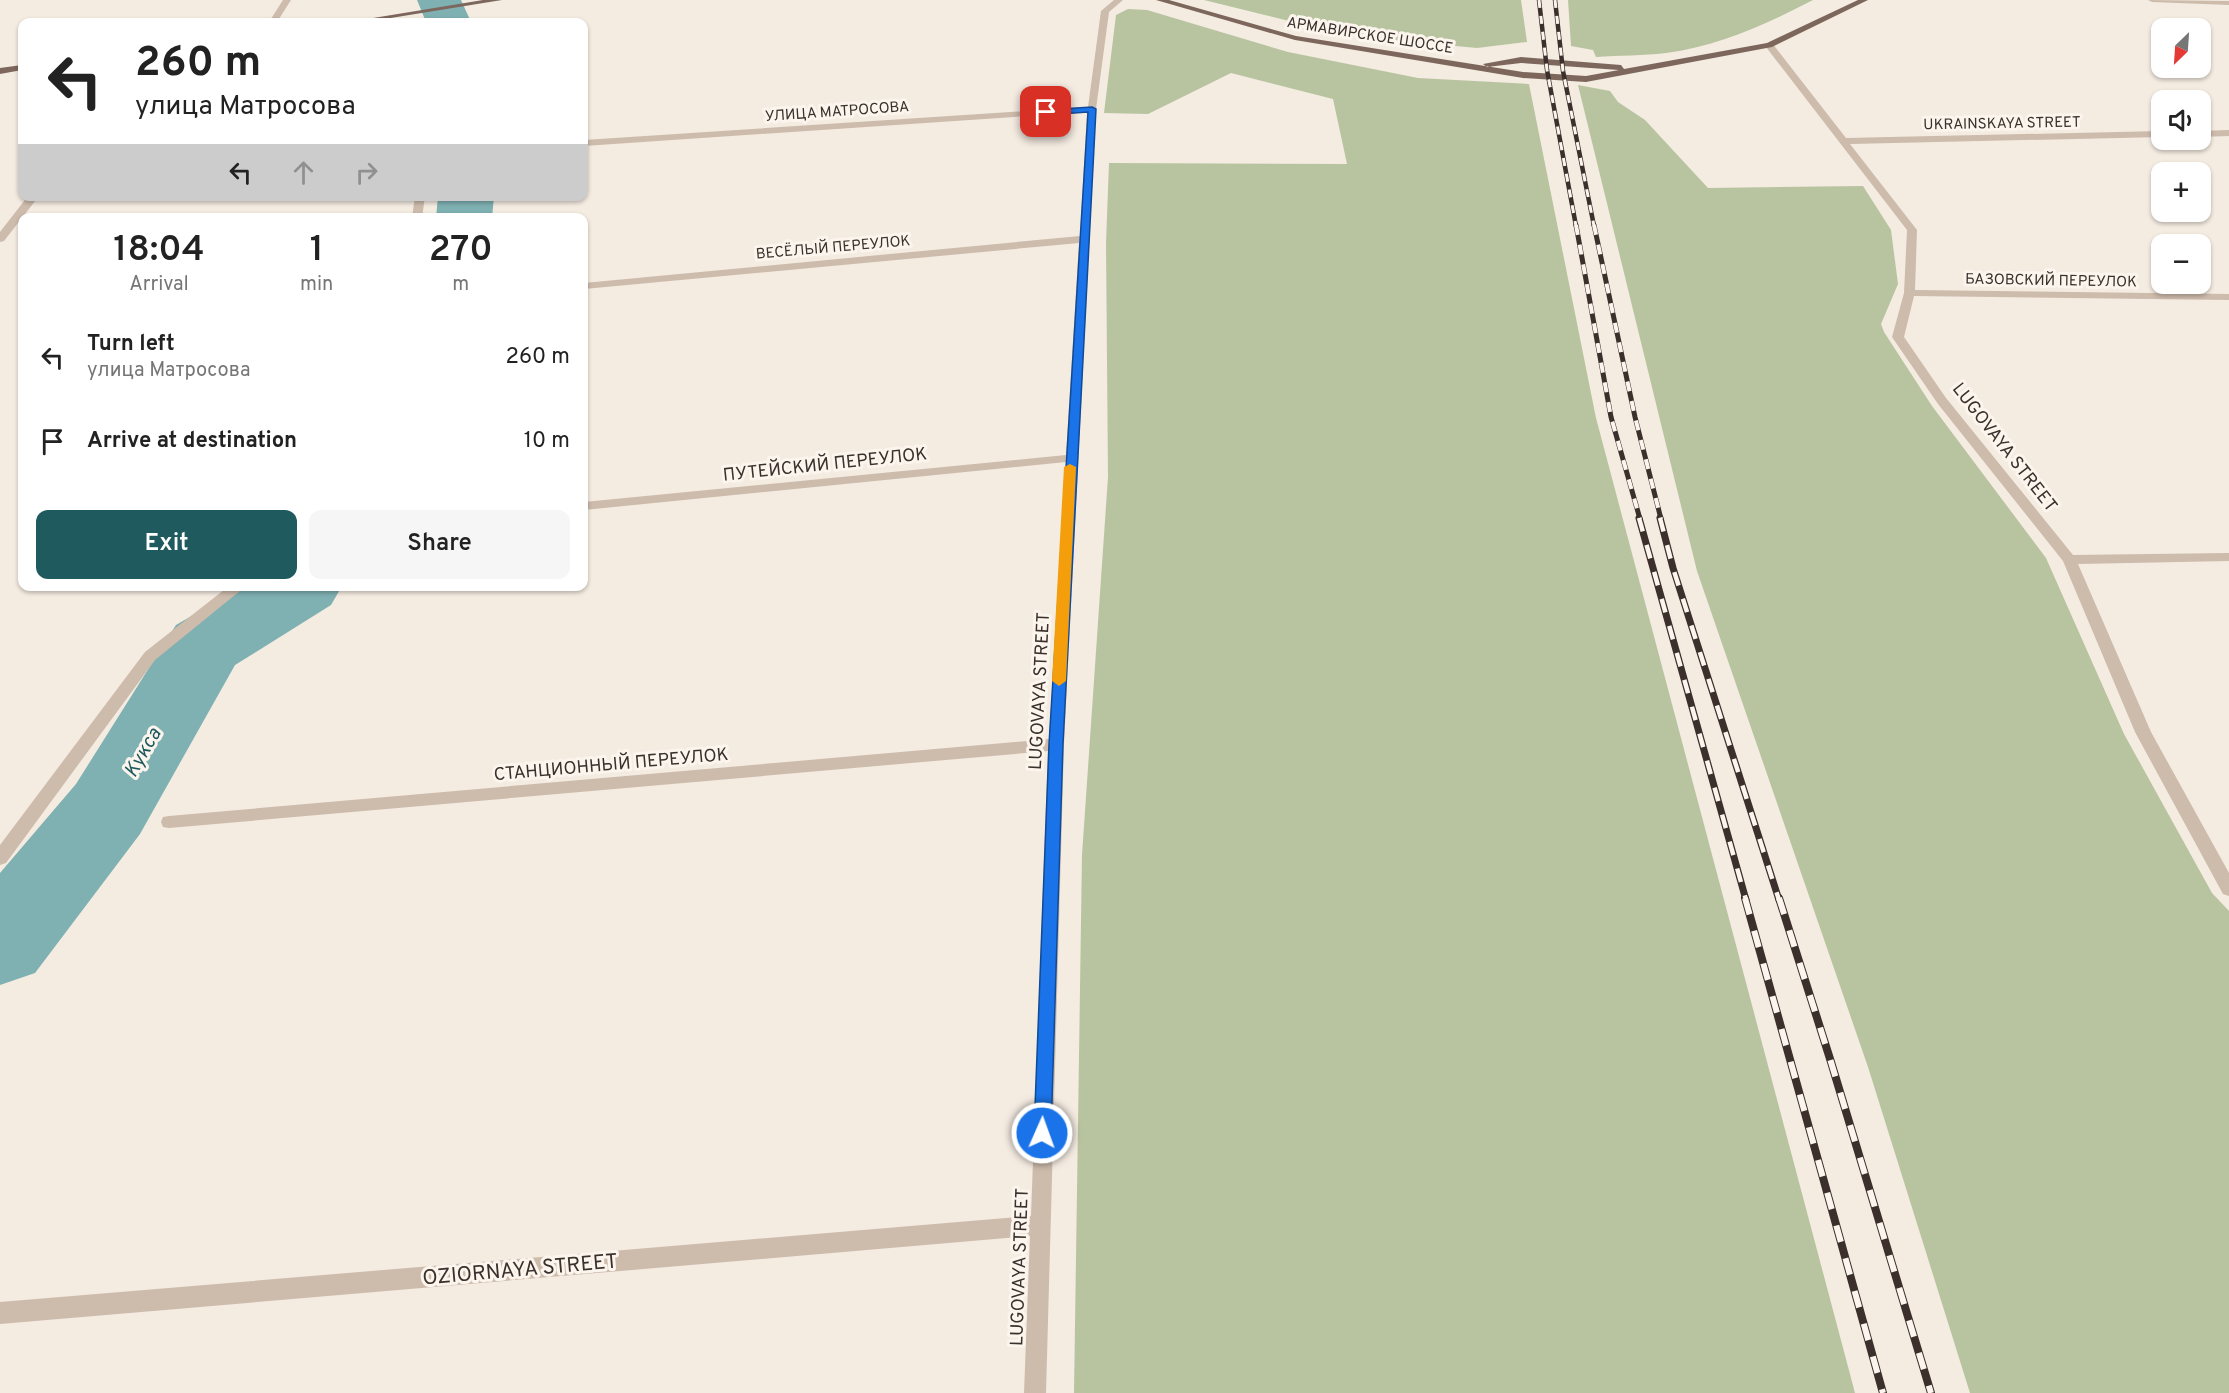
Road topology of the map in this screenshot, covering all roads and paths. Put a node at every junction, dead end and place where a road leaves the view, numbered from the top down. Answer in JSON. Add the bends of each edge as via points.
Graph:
{"nodes":[{"id":1,"x":287,"y":0,"type":"edge"},
{"id":2,"x":498,"y":0,"type":"edge"},
{"id":3,"x":1119,"y":0,"type":"edge"},
{"id":4,"x":1160,"y":0,"type":"edge"},
{"id":5,"x":1864,"y":0,"type":"edge"},
{"id":6,"x":2152,"y":0,"type":"edge"},
{"id":7,"x":2229,"y":3,"type":"edge"},
{"id":8,"x":276,"y":18,"type":"edge"},
{"id":9,"x":376,"y":18,"type":"edge"},
{"id":10,"x":1769,"y":45,"type":"junction"},
{"id":11,"x":1473,"y":65,"type":"junction"},
{"id":12,"x":18,"y":69,"type":"edge"},
{"id":13,"x":1636,"y":70,"type":"junction"},
{"id":14,"x":0,"y":71,"type":"edge"},
{"id":15,"x":1092,"y":109,"type":"junction"},
{"id":16,"x":2229,"y":133,"type":"edge"},
{"id":17,"x":2151,"y":134,"type":"edge"},
{"id":18,"x":2211,"y":134,"type":"edge"},
{"id":19,"x":1843,"y":141,"type":"junction"},
{"id":20,"x":588,"y":143,"type":"edge"},
{"id":21,"x":30,"y":201,"type":"edge"},
{"id":22,"x":21,"y":213,"type":"edge"},
{"id":23,"x":18,"y":216,"type":"edge"},
{"id":24,"x":0,"y":239,"type":"edge"},
{"id":25,"x":1085,"y":239,"type":"junction"},
{"id":26,"x":588,"y":286,"type":"edge"},
{"id":27,"x":1910,"y":293,"type":"junction"},
{"id":28,"x":2229,"y":297,"type":"edge"},
{"id":29,"x":1070,"y":458,"type":"junction"},
{"id":30,"x":588,"y":506,"type":"edge"},
{"id":31,"x":2229,"y":557,"type":"edge"},
{"id":32,"x":2069,"y":560,"type":"junction"},
{"id":33,"x":233,"y":591,"type":"edge"},
{"id":34,"x":1056,"y":744,"type":"junction"},
{"id":35,"x":169,"y":822,"type":"dead end"},
{"id":36,"x":0,"y":858,"type":"edge"},
{"id":37,"x":2229,"y":889,"type":"edge"},
{"id":38,"x":1040,"y":1225,"type":"junction"},
{"id":39,"x":0,"y":1313,"type":"edge"},
{"id":40,"x":1035,"y":1393,"type":"edge"}],
"edges":[{"from":1,"to":8,"type":"street"},
{"from":2,"to":9,"type":"main road"},
{"from":3,"to":15,"type":"street","name":"LUGOVAYA STREET","via":[[1105,11]]},
{"from":4,"to":11,"type":"main road","name":"АРМАВИРСКОЕ ШОССЕ","via":[[1295,38]]},
{"from":5,"to":10,"type":"main road","name":"АРМАВИРСКОЕ ШОССЕ"},
{"from":6,"to":7,"type":"street"},
{"from":10,"to":13,"type":"main road","name":"АРМАВИРСКОЕ ШОССЕ"},
{"from":10,"to":19,"type":"street","name":"LUGOVAYA STREET"},
{"from":11,"to":13,"type":"main road","name":"АРМАВИРСКОЕ ШОССЕ","via":[[1521,60]]},
{"from":11,"to":13,"type":"main road","name":"АРМАВИРСКОЕ ШОССЕ","via":[[1523,75],[1586,79]]},
{"from":12,"to":14,"type":"main road"},
{"from":15,"to":20,"type":"street","name":"УЛИЦА МАТРОСОВА"},
{"from":15,"to":25,"type":"street","name":"LUGOVAYA STREET"},
{"from":16,"to":18,"type":"street"},
{"from":17,"to":19,"type":"street","name":"UKRAINSKAYA STREET"},
{"from":19,"to":27,"type":"street","name":"LUGOVAYA STREET","via":[[1912,230]]},
{"from":21,"to":22,"type":"street"},
{"from":23,"to":24,"type":"street"},
{"from":25,"to":26,"type":"street","name":"ВЕСЁЛЫЙ ПЕРЕУЛОК"},
{"from":25,"to":29,"type":"street","name":"LUGOVAYA STREET"},
{"from":27,"to":28,"type":"street","name":"БАЗОВСКИЙ ПЕРЕУЛОК"},
{"from":27,"to":32,"type":"street","name":"LUGOVAYA STREET","via":[[1898,337],[1942,401]]},
{"from":29,"to":30,"type":"street","name":"ПУТЕЙСКИЙ ПЕРЕУЛОК"},
{"from":29,"to":34,"type":"street","name":"LUGOVAYA STREET"},
{"from":31,"to":32,"type":"street"},
{"from":32,"to":37,"type":"street","name":"LUGOVAYA STREET","via":[[2143,732]]},
{"from":33,"to":36,"type":"street","via":[[150,656]]},
{"from":34,"to":35,"type":"street","name":"СТАНЦИОННЫЙ ПЕРЕУЛОК"},
{"from":34,"to":38,"type":"street","name":"LUGOVAYA STREET"},
{"from":38,"to":39,"type":"street","name":"OZIORNAYA STREET"},
{"from":38,"to":40,"type":"street","name":"LUGOVAYA STREET"}]}
